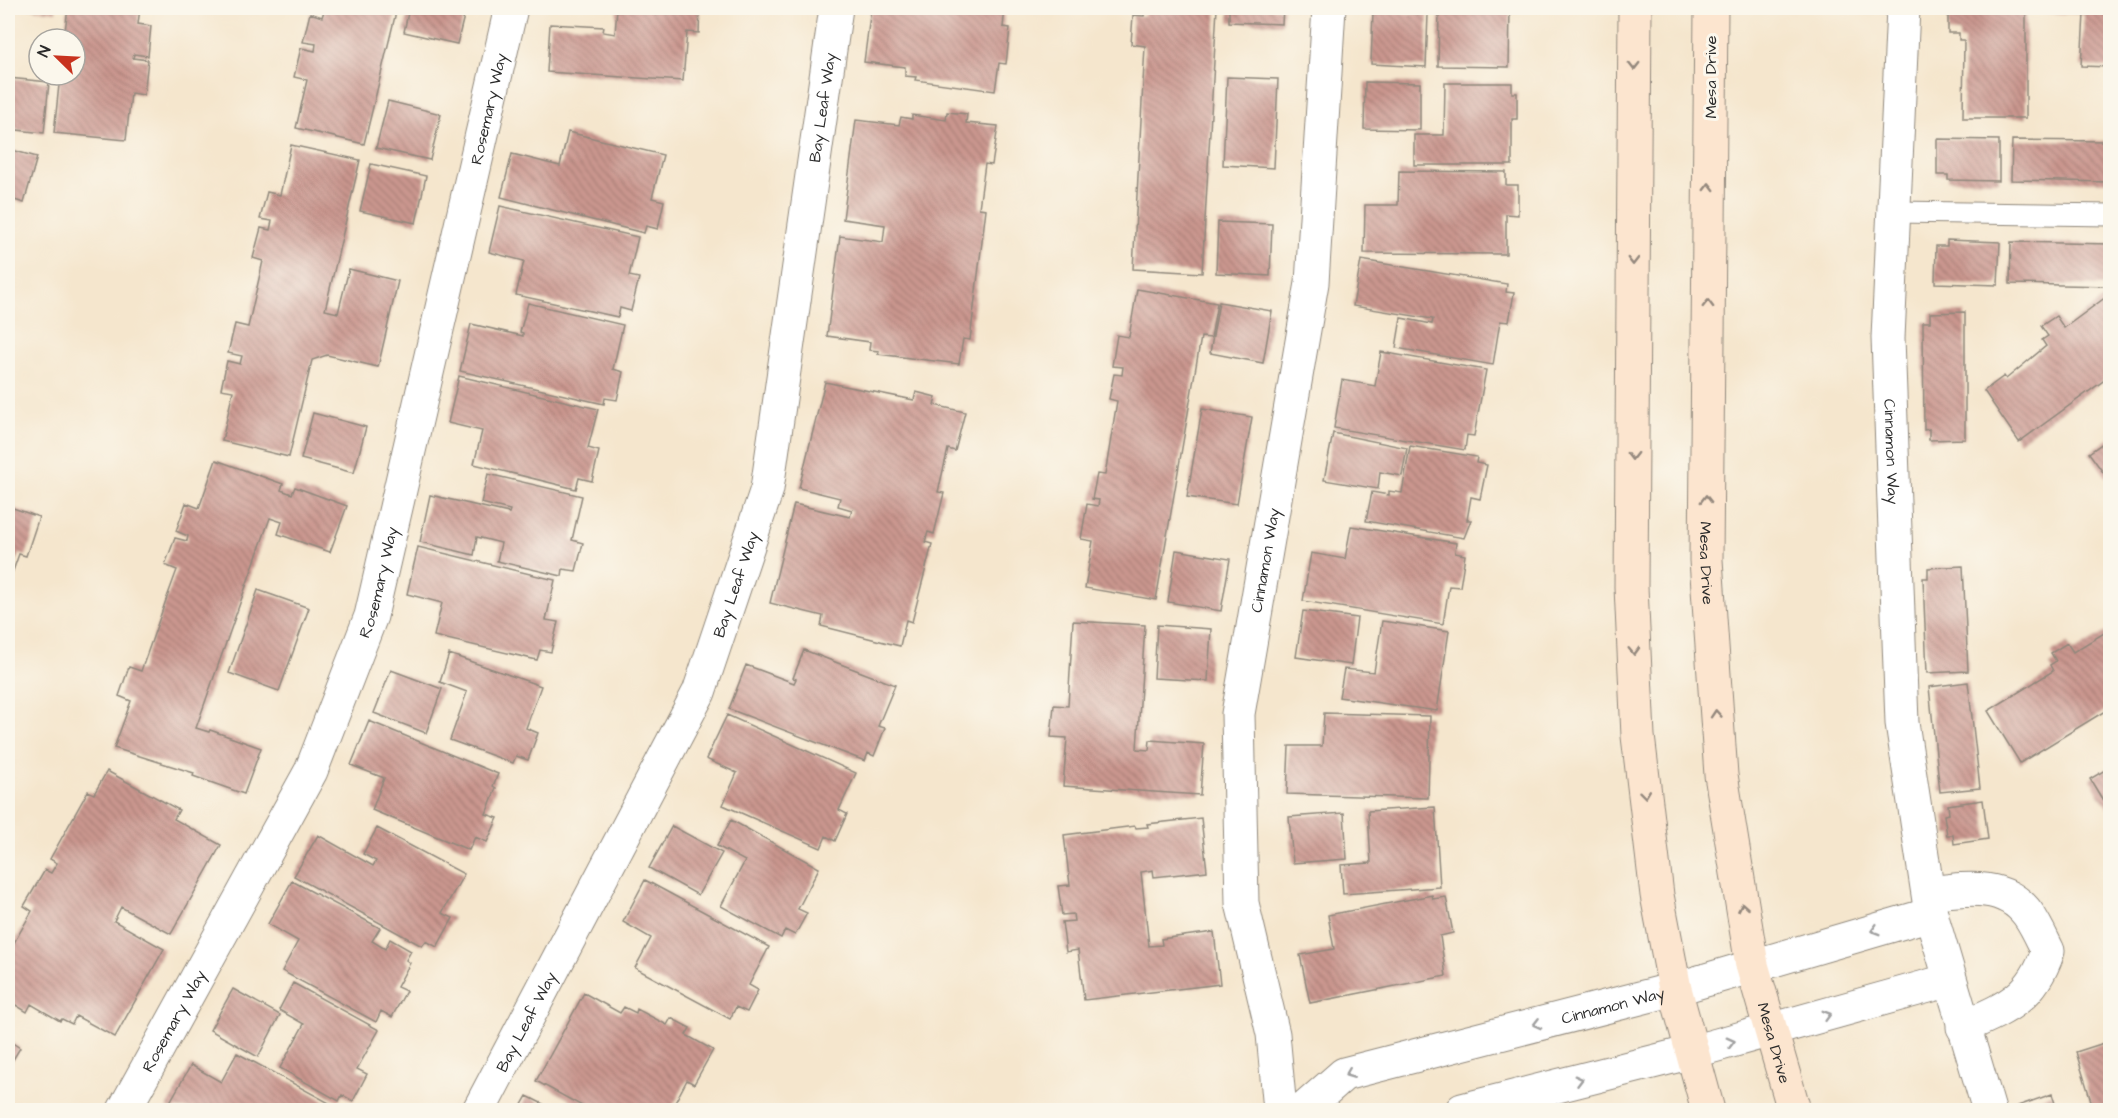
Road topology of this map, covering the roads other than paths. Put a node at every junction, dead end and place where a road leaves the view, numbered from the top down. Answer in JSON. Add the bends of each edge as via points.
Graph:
{"nodes":[{"id":1,"x":511,"y":8,"type":"edge"},
{"id":2,"x":836,"y":8,"type":"edge"},
{"id":3,"x":1329,"y":8,"type":"edge"},
{"id":4,"x":1635,"y":8,"type":"edge"},
{"id":5,"x":1711,"y":8,"type":"edge"},
{"id":6,"x":1903,"y":8,"type":"edge"},
{"id":7,"x":1894,"y":212,"type":"junction"},
{"id":8,"x":2110,"y":214,"type":"edge"},
{"id":9,"x":1930,"y":903,"type":"junction"},
{"id":10,"x":1752,"y":965,"type":"junction"},
{"id":11,"x":1950,"y":980,"type":"junction"},
{"id":12,"x":1675,"y":989,"type":"junction"},
{"id":13,"x":1963,"y":1027,"type":"junction"},
{"id":14,"x":1770,"y":1031,"type":"junction"},
{"id":15,"x":1692,"y":1052,"type":"junction"},
{"id":16,"x":124,"y":1110,"type":"edge"},
{"id":17,"x":479,"y":1110,"type":"edge"},
{"id":18,"x":1280,"y":1110,"type":"edge"},
{"id":19,"x":1303,"y":1110,"type":"edge"},
{"id":20,"x":1462,"y":1110,"type":"edge"},
{"id":21,"x":1708,"y":1110,"type":"edge"},
{"id":22,"x":1794,"y":1110,"type":"edge"},
{"id":23,"x":1989,"y":1110,"type":"edge"}],
"edges":[{"from":1,"to":16,"type":"street","name":"Rosemary Way","via":[[371,616],[311,771]]},
{"from":2,"to":17,"type":"street","name":"Bay Leaf Way","via":[[767,489],[699,692]]},
{"from":3,"to":18,"type":"street","name":"Cinnamon Way","via":[[1312,283],[1238,714],[1242,903],[1273,1034]]},
{"from":4,"to":12,"type":"main road","one_way":true,"via":[[1631,587],[1638,736],[1657,895]]},
{"from":10,"to":5,"type":"main road","name":"Mesa Drive","one_way":true,"via":[[1720,776],[1706,560]]},
{"from":6,"to":7,"type":"street","name":"Cinnamon Way"},
{"from":7,"to":8,"type":"lane"},
{"from":7,"to":9,"type":"street","name":"Cinnamon Way","via":[[1888,338],[1902,723]]},
{"from":9,"to":10,"type":"street","name":"Cinnamon Way","one_way":true},
{"from":9,"to":11,"type":"street","name":"Cinnamon Way"},
{"from":9,"to":13,"type":"street","name":"Cinnamon Way","via":[[1978,887],[2006,895],[2027,913],[2048,951],[2040,974],[2010,1006]]},
{"from":10,"to":12,"type":"street","name":"Cinnamon Way"},
{"from":10,"to":14,"type":"main road","name":"Mesa Drive"},
{"from":11,"to":13,"type":"street","name":"Cinnamon Way"},
{"from":14,"to":11,"type":"street","one_way":true},
{"from":12,"to":15,"type":"main road"},
{"from":12,"to":19,"type":"street","name":"Cinnamon Way","one_way":true,"via":[[1344,1074]]},
{"from":13,"to":23,"type":"street","name":"Cinnamon Way"},
{"from":15,"to":14,"type":"street","one_way":true},
{"from":14,"to":22,"type":"main road","name":"Mesa Drive"},
{"from":20,"to":15,"type":"street","one_way":true},
{"from":15,"to":21,"type":"main road"}]}
